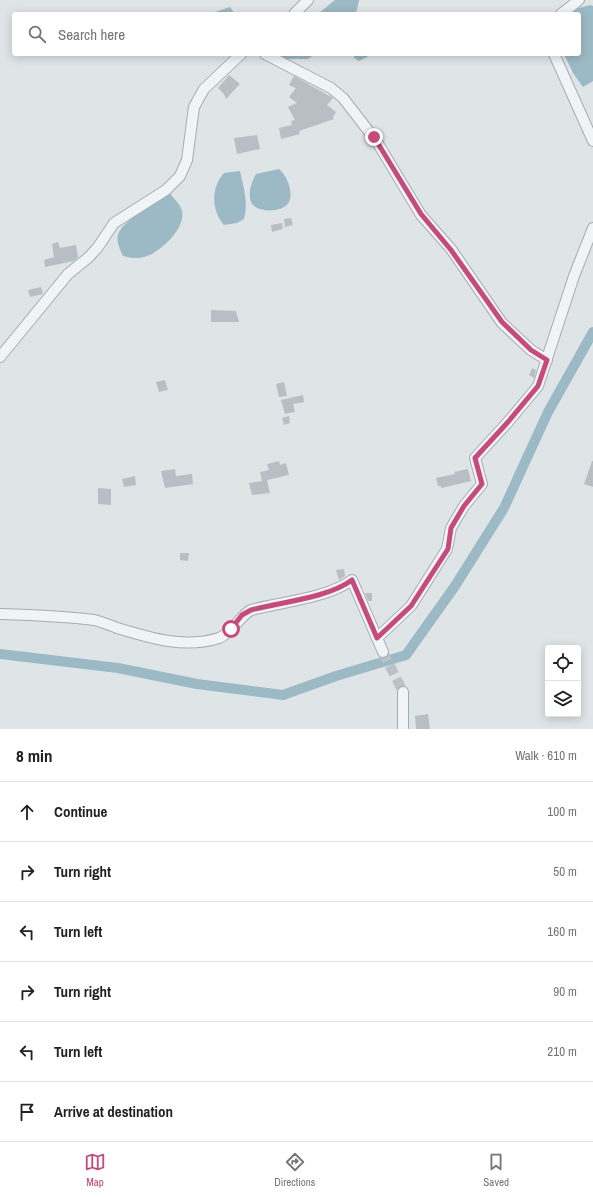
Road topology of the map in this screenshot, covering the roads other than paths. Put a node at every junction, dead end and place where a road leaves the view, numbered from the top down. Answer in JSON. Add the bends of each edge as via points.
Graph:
{"nodes":[{"id":1,"x":308,"y":0,"type":"edge"},
{"id":2,"x":579,"y":0,"type":"edge"},
{"id":3,"x":296,"y":12,"type":"edge"},
{"id":4,"x":564,"y":12,"type":"edge"},
{"id":5,"x":239,"y":56,"type":"edge"},
{"id":6,"x":269,"y":56,"type":"edge"},
{"id":7,"x":555,"y":56,"type":"edge"},
{"id":8,"x":593,"y":141,"type":"edge"},
{"id":9,"x":593,"y":228,"type":"edge"},
{"id":10,"x":0,"y":357,"type":"edge"},
{"id":11,"x":547,"y":360,"type":"junction"},
{"id":12,"x":0,"y":614,"type":"edge"},
{"id":13,"x":377,"y":638,"type":"junction"},
{"id":14,"x":383,"y":652,"type":"tunnel mouth"},
{"id":15,"x":402,"y":692,"type":"tunnel mouth"},
{"id":16,"x":403,"y":729,"type":"edge"}],
"edges":[{"from":1,"to":3,"type":"street"},
{"from":2,"to":4,"type":"street"},
{"from":5,"to":10,"type":"street","via":[[204,89],[194,107],[187,160],[180,176],[166,190],[114,222],[89,258],[68,274]]},
{"from":6,"to":11,"type":"street","via":[[331,88],[343,98],[374,138],[421,214],[451,250],[497,316],[531,350]]},
{"from":7,"to":8,"type":"street"},
{"from":9,"to":11,"type":"street","via":[[574,276]]},
{"from":11,"to":13,"type":"street","via":[[538,386],[475,458],[482,484],[464,506],[451,528],[448,549],[411,606]]},
{"from":12,"to":13,"type":"street","via":[[56,616],[96,621],[160,640],[201,642],[220,637],[231,629],[242,615],[251,610],[307,598],[342,587],[352,580]]},
{"from":13,"to":14,"type":"street"},
{"from":15,"to":16,"type":"street"}]}
